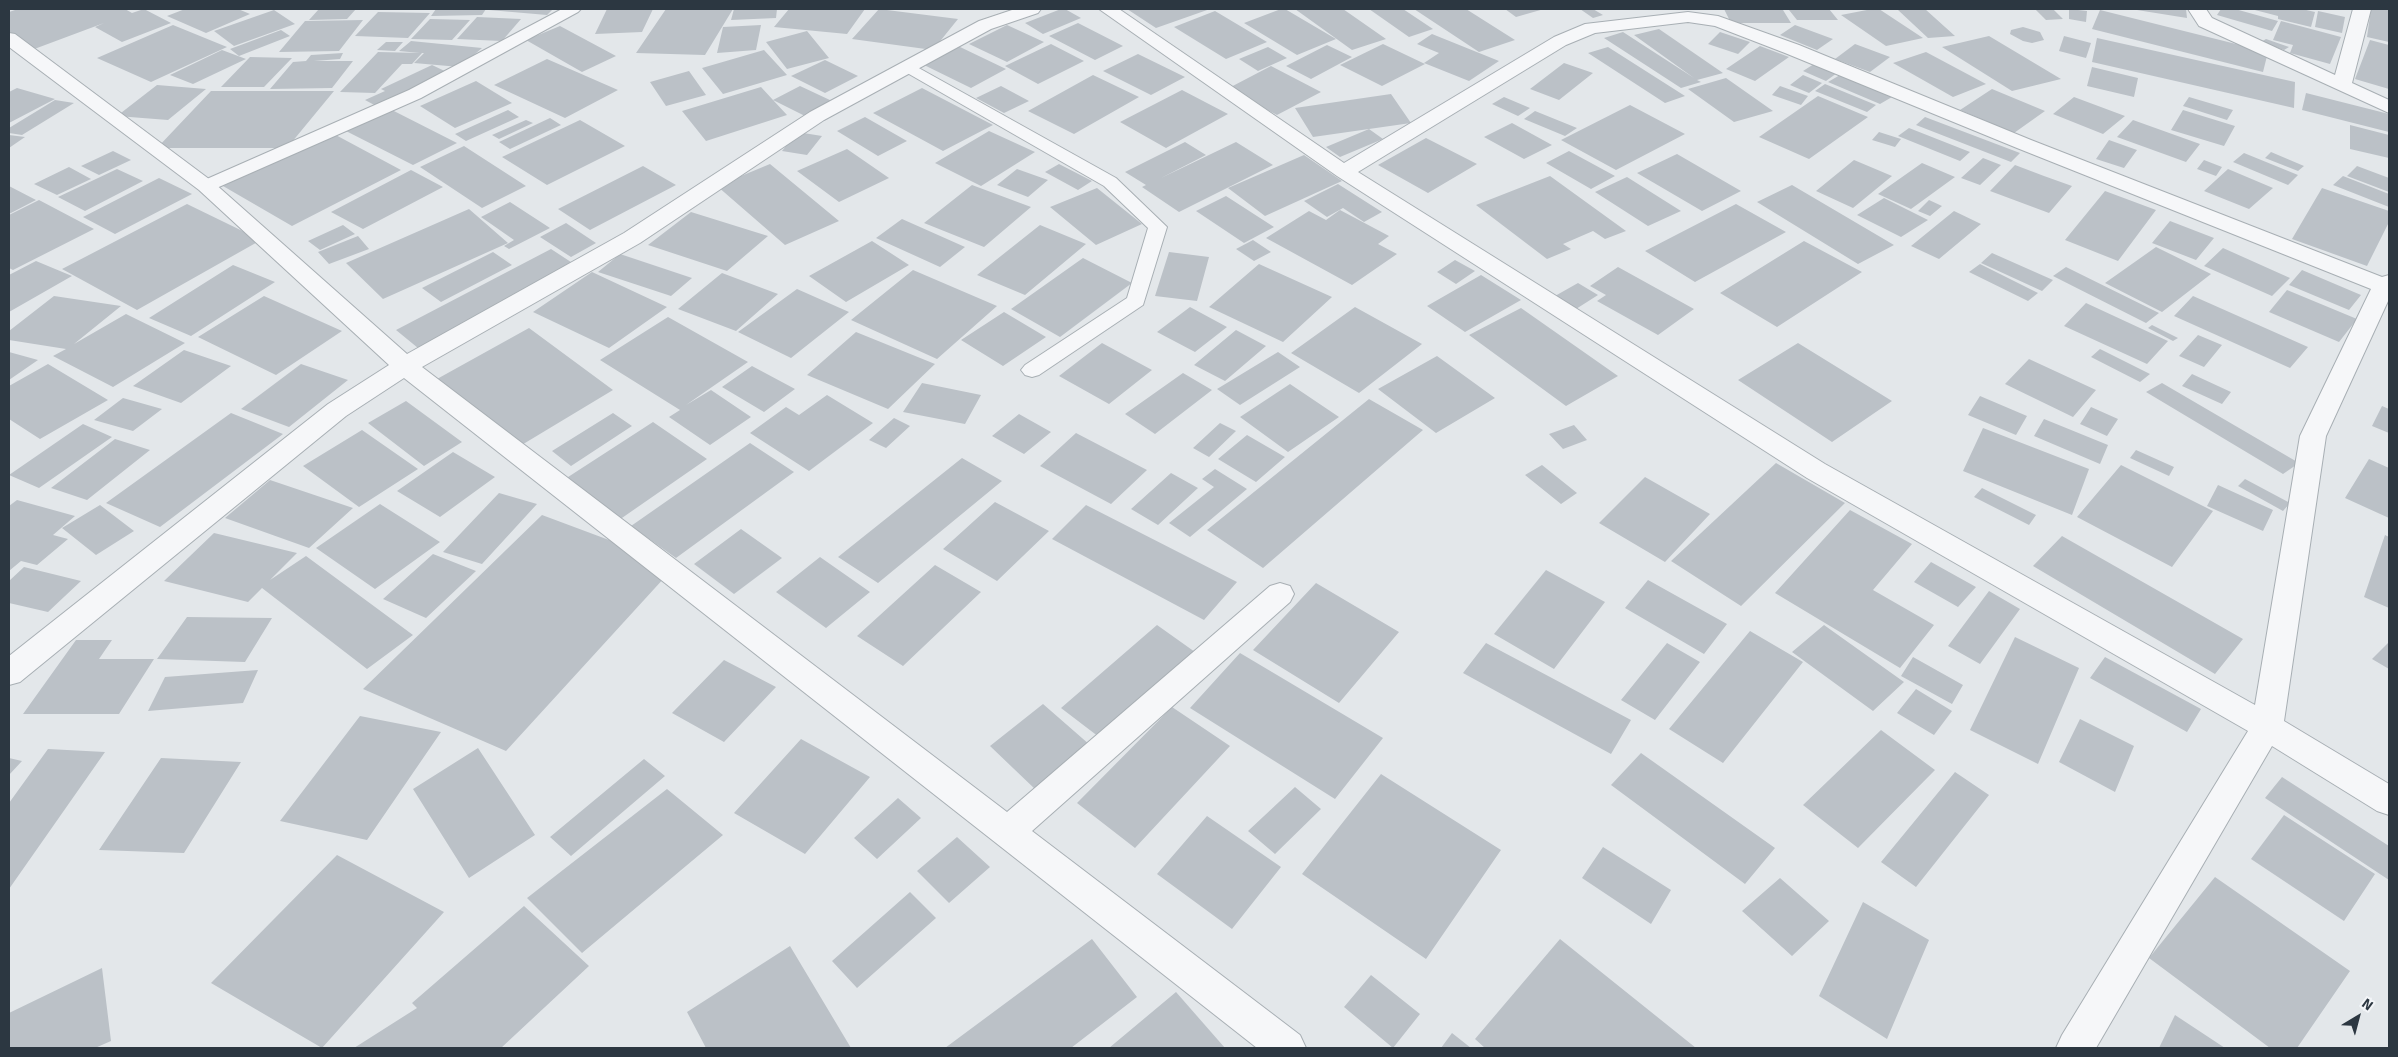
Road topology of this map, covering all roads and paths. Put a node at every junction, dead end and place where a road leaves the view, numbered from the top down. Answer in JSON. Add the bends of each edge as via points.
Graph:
{"nodes":[{"id":1,"x":573,"y":9,"type":"edge"},
{"id":2,"x":1032,"y":9,"type":"edge"},
{"id":3,"x":1108,"y":9,"type":"edge"},
{"id":4,"x":2197,"y":9,"type":"edge"},
{"id":5,"x":2362,"y":9,"type":"edge"},
{"id":6,"x":9,"y":38,"type":"edge"},
{"id":7,"x":908,"y":67,"type":"junction"},
{"id":8,"x":2342,"y":86,"type":"junction"},
{"id":9,"x":2389,"y":107,"type":"edge"},
{"id":10,"x":1344,"y":172,"type":"junction"},
{"id":11,"x":206,"y":186,"type":"junction"},
{"id":12,"x":2387,"y":284,"type":"edge"},
{"id":13,"x":405,"y":366,"type":"junction"},
{"id":14,"x":1032,"y":370,"type":"dead end"},
{"id":15,"x":1280,"y":594,"type":"dead end"},
{"id":16,"x":9,"y":673,"type":"edge"},
{"id":17,"x":2267,"y":727,"type":"junction"},
{"id":18,"x":2389,"y":800,"type":"edge"},
{"id":19,"x":1006,"y":833,"type":"junction"},
{"id":20,"x":1287,"y":1048,"type":"edge"},
{"id":21,"x":2075,"y":1048,"type":"edge"}],
"edges":[{"from":1,"to":11,"type":"lane","via":[[415,94]]},
{"from":2,"to":7,"type":"street","via":[[985,25]]},
{"from":3,"to":10,"type":"street"},
{"from":4,"to":8,"type":"street","via":[[2205,22]]},
{"from":5,"to":8,"type":"street"},
{"from":6,"to":11,"type":"street"},
{"from":7,"to":13,"type":"street","via":[[816,116],[632,238]]},
{"from":7,"to":14,"type":"lane","via":[[1110,182],[1158,227],[1136,301]]},
{"from":8,"to":9,"type":"street"},
{"from":10,"to":12,"type":"street","via":[[1560,41],[1591,28],[1688,17],[1718,21],[1792,49],[2033,148]]},
{"from":10,"to":17,"type":"street","via":[[1816,471]]},
{"from":11,"to":13,"type":"street"},
{"from":12,"to":17,"type":"street","via":[[2313,436]]},
{"from":13,"to":16,"type":"street","via":[[337,410]]},
{"from":13,"to":19,"type":"street"},
{"from":15,"to":19,"type":"street"},
{"from":17,"to":18,"type":"street"},
{"from":17,"to":21,"type":"street"},
{"from":19,"to":20,"type":"street"}]}
